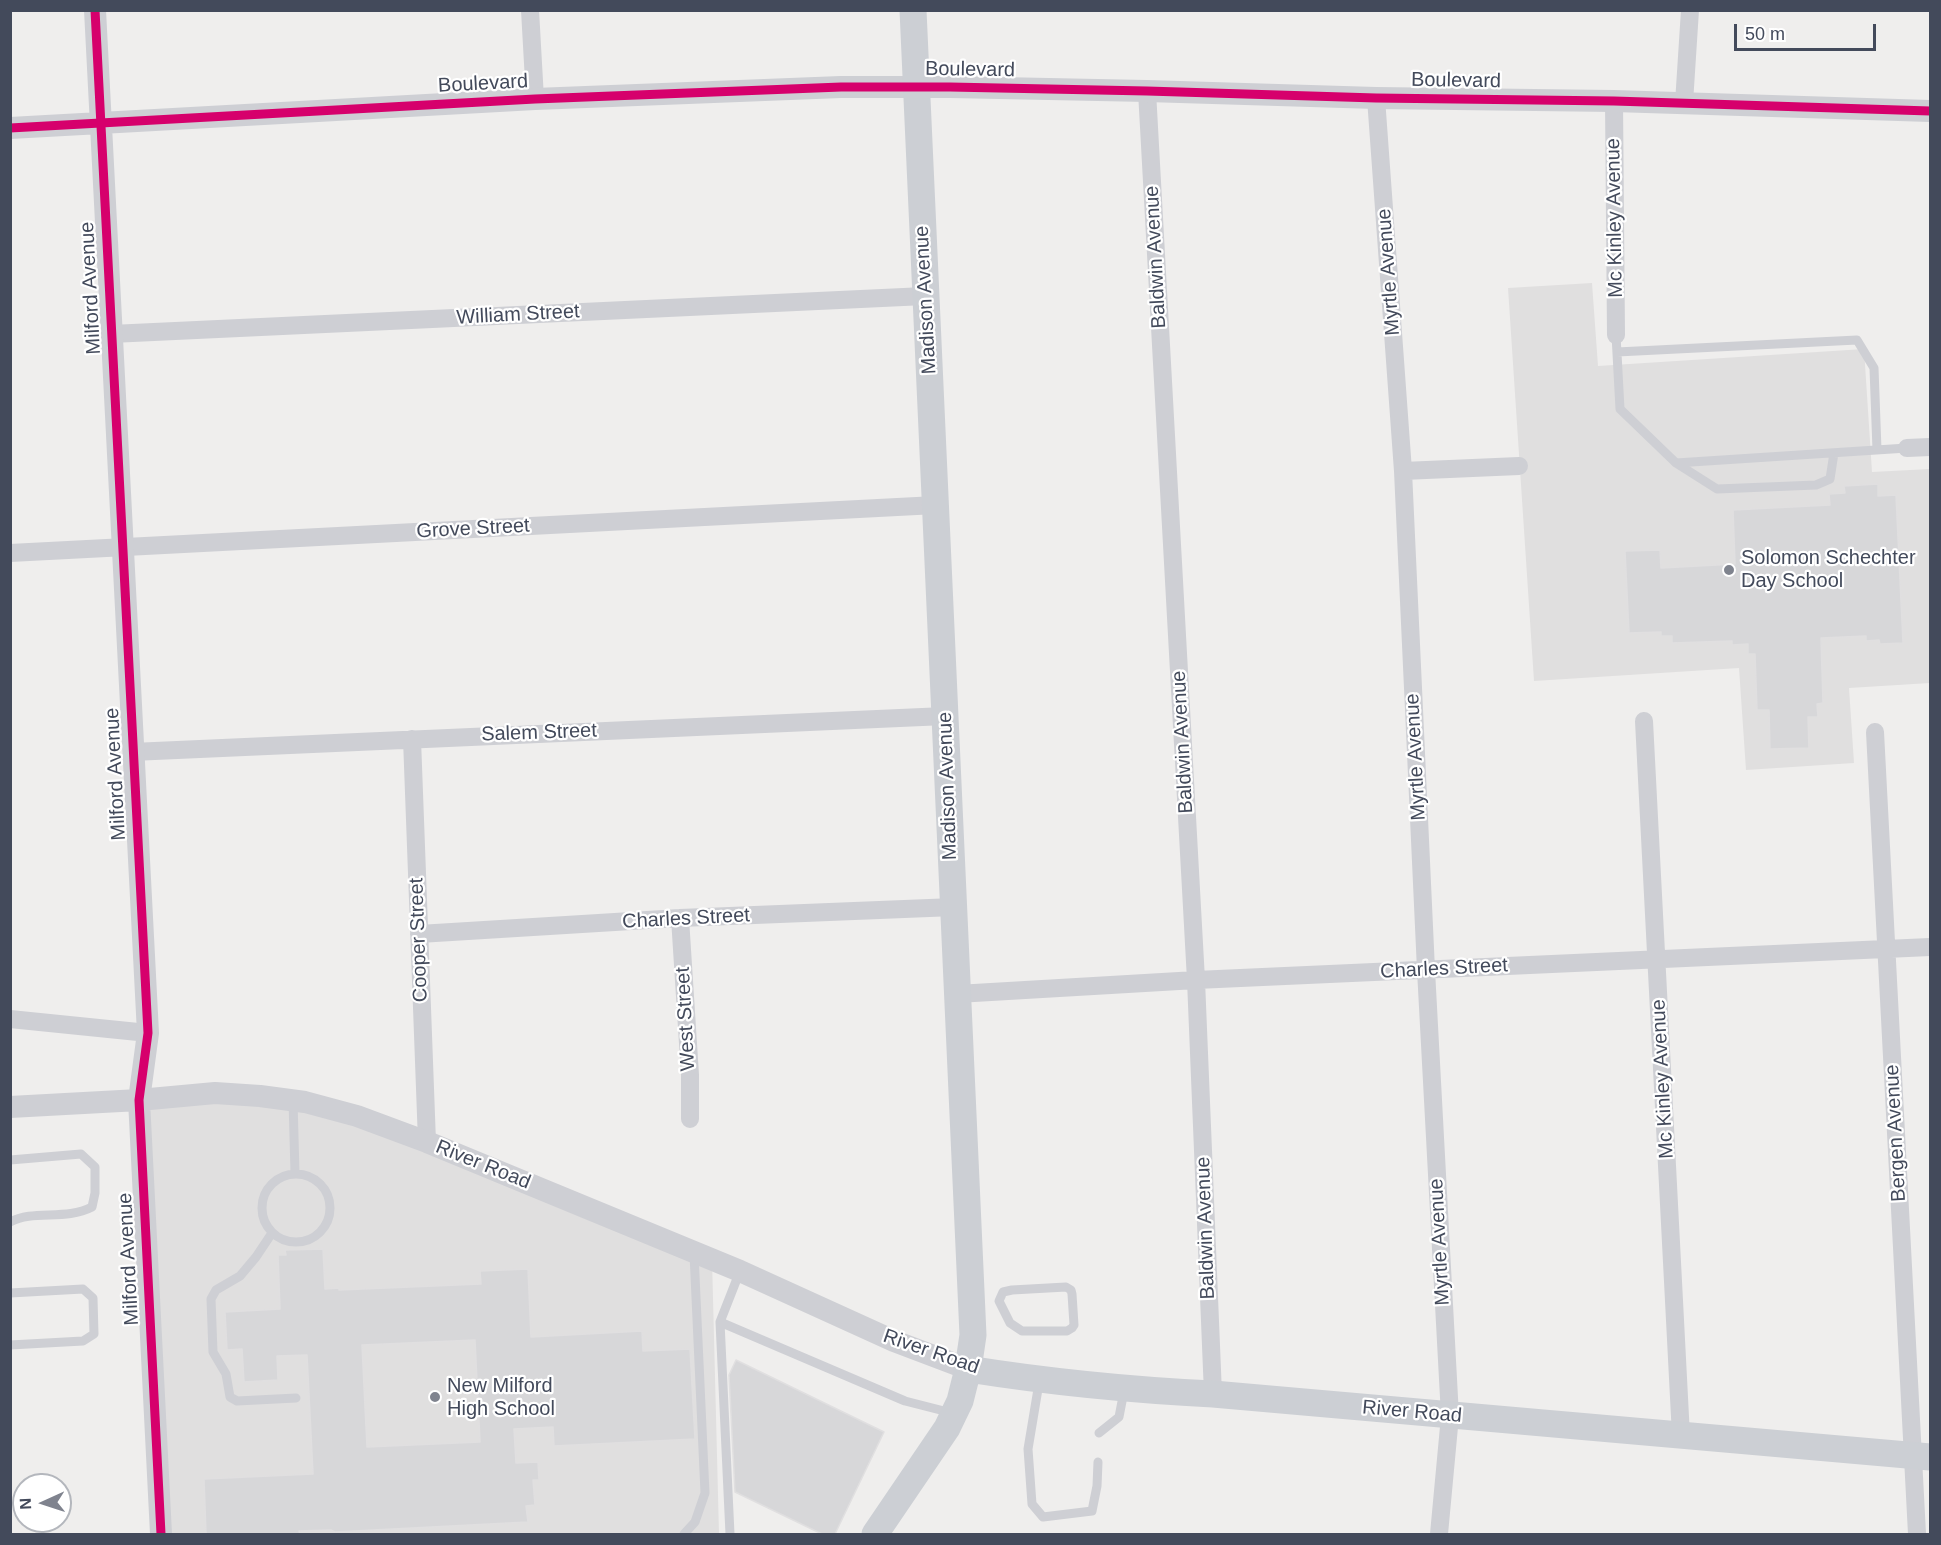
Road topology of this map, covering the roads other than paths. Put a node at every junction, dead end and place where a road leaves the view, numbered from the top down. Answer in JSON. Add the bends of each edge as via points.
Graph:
{"nodes":[{"id":1,"x":95,"y":10,"type":"edge"},
{"id":2,"x":530,"y":10,"type":"edge"},
{"id":3,"x":913,"y":10,"type":"edge"},
{"id":4,"x":1690,"y":10,"type":"edge"},
{"id":5,"x":916,"y":87,"type":"junction"},
{"id":6,"x":1147,"y":91,"type":"junction"},
{"id":7,"x":1376,"y":98,"type":"junction"},
{"id":8,"x":535,"y":99,"type":"junction"},
{"id":9,"x":1614,"y":101,"type":"junction"},
{"id":10,"x":1684,"y":104,"type":"junction"},
{"id":11,"x":1930,"y":111,"type":"edge"},
{"id":12,"x":101,"y":123,"type":"junction"},
{"id":13,"x":10,"y":128,"type":"edge"},
{"id":14,"x":925,"y":296,"type":"junction"},
{"id":15,"x":111,"y":334,"type":"junction"},
{"id":16,"x":1617,"y":343,"type":"junction"},
{"id":17,"x":1930,"y":447,"type":"edge"},
{"id":18,"x":1907,"y":448,"type":"joint"},
{"id":19,"x":1877,"y":450,"type":"junction"},
{"id":20,"x":1833,"y":453,"type":"junction"},
{"id":21,"x":1676,"y":463,"type":"junction"},
{"id":22,"x":1519,"y":466,"type":"dead end"},
{"id":23,"x":1403,"y":471,"type":"junction"},
{"id":24,"x":936,"y":505,"type":"junction"},
{"id":25,"x":122,"y":547,"type":"junction"},
{"id":26,"x":10,"y":553,"type":"edge"},
{"id":27,"x":945,"y":716,"type":"junction"},
{"id":28,"x":1644,"y":721,"type":"dead end"},
{"id":29,"x":1875,"y":732,"type":"dead end"},
{"id":30,"x":412,"y":739,"type":"junction"},
{"id":31,"x":132,"y":752,"type":"junction"},
{"id":32,"x":954,"y":907,"type":"junction"},
{"id":33,"x":680,"y":918,"type":"junction"},
{"id":34,"x":419,"y":934,"type":"junction"},
{"id":35,"x":1930,"y":947,"type":"edge"},
{"id":36,"x":1887,"y":949,"type":"junction"},
{"id":37,"x":1656,"y":960,"type":"junction"},
{"id":38,"x":1426,"y":970,"type":"junction"},
{"id":39,"x":1196,"y":981,"type":"junction"},
{"id":40,"x":957,"y":994,"type":"junction"},
{"id":41,"x":10,"y":1019,"type":"edge"},
{"id":42,"x":148,"y":1034,"type":"junction"},
{"id":43,"x":139,"y":1100,"type":"junction"},
{"id":44,"x":293,"y":1100,"type":"junction"},
{"id":45,"x":10,"y":1107,"type":"edge"},
{"id":46,"x":690,"y":1119,"type":"dead end"},
{"id":47,"x":427,"y":1142,"type":"junction"},
{"id":48,"x":10,"y":1160,"type":"edge"},
{"id":49,"x":295,"y":1173,"type":"junction"},
{"id":50,"x":10,"y":1222,"type":"edge"},
{"id":51,"x":272,"y":1233,"type":"junction"},
{"id":52,"x":694,"y":1252,"type":"junction"},
{"id":53,"x":740,"y":1270,"type":"junction"},
{"id":54,"x":10,"y":1293,"type":"edge"},
{"id":55,"x":986,"y":1302,"type":"junction"},
{"id":56,"x":720,"y":1322,"type":"junction"},
{"id":57,"x":10,"y":1345,"type":"edge"},
{"id":58,"x":968,"y":1369,"type":"junction"},
{"id":59,"x":1039,"y":1380,"type":"junction"},
{"id":60,"x":1124,"y":1389,"type":"junction"},
{"id":61,"x":1214,"y":1394,"type":"junction"},
{"id":62,"x":296,"y":1398,"type":"dead end"},
{"id":63,"x":954,"y":1414,"type":"junction"},
{"id":64,"x":1450,"y":1416,"type":"junction"},
{"id":65,"x":1100,"y":1433,"type":"dead end"},
{"id":66,"x":1681,"y":1436,"type":"junction"},
{"id":67,"x":1922,"y":1456,"type":"edge"},
{"id":68,"x":1098,"y":1462,"type":"dead end"},
{"id":69,"x":161,"y":1534,"type":"edge"},
{"id":70,"x":684,"y":1534,"type":"edge"},
{"id":71,"x":730,"y":1534,"type":"edge"},
{"id":72,"x":875,"y":1534,"type":"edge"},
{"id":73,"x":1439,"y":1534,"type":"edge"},
{"id":74,"x":1917,"y":1534,"type":"edge"}],
"edges":[{"from":1,"to":12,"type":"street","name":"Milford Avenue"},
{"from":2,"to":8,"type":"street"},
{"from":3,"to":5,"type":"main road","name":"Madison Avenue"},
{"from":4,"to":10,"type":"street"},
{"from":5,"to":6,"type":"street","name":"Boulevard"},
{"from":5,"to":8,"type":"street","name":"Boulevard"},
{"from":5,"to":14,"type":"main road","name":"Madison Avenue"},
{"from":6,"to":7,"type":"street","name":"Boulevard"},
{"from":6,"to":39,"type":"street","name":"Baldwin Avenue"},
{"from":7,"to":9,"type":"street","name":"Boulevard"},
{"from":7,"to":23,"type":"street","name":"Myrtle Avenue"},
{"from":8,"to":12,"type":"street","name":"Boulevard"},
{"from":9,"to":10,"type":"street","name":"Boulevard"},
{"from":9,"to":16,"type":"street","name":"Mc Kinley Avenue"},
{"from":10,"to":11,"type":"street","name":"Boulevard"},
{"from":12,"to":13,"type":"street","name":"Boulevard"},
{"from":12,"to":15,"type":"street","name":"Milford Avenue"},
{"from":14,"to":15,"type":"street","name":"William Street"},
{"from":14,"to":24,"type":"main road","name":"Madison Avenue"},
{"from":15,"to":25,"type":"street","name":"Milford Avenue"},
{"from":16,"to":19,"type":"lane","via":[[1857,340],[1874,368]]},
{"from":16,"to":21,"type":"lane","via":[[1620,409]]},
{"from":17,"to":18,"type":"street"},
{"from":18,"to":19,"type":"lane"},
{"from":19,"to":20,"type":"lane"},
{"from":20,"to":21,"type":"lane"},
{"from":20,"to":21,"type":"lane","via":[[1830,479],[1816,485],[1717,489]]},
{"from":22,"to":23,"type":"street"},
{"from":23,"to":38,"type":"street","name":"Myrtle Avenue"},
{"from":24,"to":25,"type":"street","name":"Grove Street"},
{"from":24,"to":27,"type":"main road","name":"Madison Avenue"},
{"from":25,"to":26,"type":"street","name":"Grove Street"},
{"from":25,"to":31,"type":"street","name":"Milford Avenue"},
{"from":27,"to":30,"type":"street","name":"Salem Street"},
{"from":27,"to":32,"type":"main road","name":"Madison Avenue"},
{"from":28,"to":37,"type":"street","name":"Mc Kinley Avenue"},
{"from":29,"to":36,"type":"street","name":"Bergen Avenue"},
{"from":30,"to":31,"type":"street","name":"Salem Street"},
{"from":30,"to":34,"type":"street","name":"Cooper Street"},
{"from":31,"to":42,"type":"street","name":"Milford Avenue"},
{"from":32,"to":33,"type":"street","name":"Charles Street"},
{"from":32,"to":40,"type":"main road","name":"Madison Avenue"},
{"from":33,"to":34,"type":"street","name":"Charles Street"},
{"from":33,"to":46,"type":"street","name":"West Street"},
{"from":34,"to":47,"type":"street","name":"Cooper Street"},
{"from":35,"to":36,"type":"street","name":"Charles Street"},
{"from":36,"to":37,"type":"street","name":"Charles Street"},
{"from":36,"to":67,"type":"street","name":"Bergen Avenue"},
{"from":37,"to":38,"type":"street","name":"Charles Street"},
{"from":37,"to":66,"type":"street","name":"Mc Kinley Avenue"},
{"from":38,"to":39,"type":"street","name":"Charles Street"},
{"from":38,"to":64,"type":"street","name":"Myrtle Avenue"},
{"from":39,"to":40,"type":"street","name":"Charles Street"},
{"from":39,"to":61,"type":"street","name":"Baldwin Avenue"},
{"from":40,"to":55,"type":"main road","name":"Madison Avenue"},
{"from":41,"to":42,"type":"street"},
{"from":42,"to":43,"type":"street","name":"Milford Avenue"},
{"from":43,"to":44,"type":"street","name":"River Road","via":[[215,1093]]},
{"from":43,"to":45,"type":"street","name":"River Road"},
{"from":43,"to":69,"type":"street","name":"Milford Avenue"},
{"from":44,"to":47,"type":"street","name":"River Road","via":[[357,1116]]},
{"from":44,"to":49,"type":"lane"},
{"from":47,"to":52,"type":"street","name":"River Road"},
{"from":48,"to":50,"type":"lane","via":[[81,1154],[95,1167],[95,1193],[92,1207],[80,1213],[21,1216]]},
{"from":49,"to":51,"type":"lane","via":[[274,1180],[262,1198],[263,1219]]},
{"from":49,"to":51,"type":"lane","via":[[317,1180],[325,1189],[330,1213],[326,1224],[308,1240],[296,1242]]},
{"from":51,"to":62,"type":"lane","via":[[240,1276],[216,1290],[211,1299],[213,1352],[226,1374],[230,1397],[237,1401]]},
{"from":52,"to":53,"type":"street","name":"River Road"},
{"from":52,"to":70,"type":"lane","via":[[705,1493],[695,1522]]},
{"from":53,"to":56,"type":"lane"},
{"from":53,"to":58,"type":"street","name":"River Road","via":[[894,1341]]},
{"from":54,"to":57,"type":"lane","via":[[83,1289],[93,1298],[94,1334],[83,1341]]},
{"from":55,"to":55,"type":"lane","via":[[1012,1290],[1066,1287],[1072,1294],[1074,1325],[1067,1331],[1022,1331]]},
{"from":55,"to":58,"type":"main road","name":"Madison Avenue","via":[[973,1335]]},
{"from":56,"to":63,"type":"lane","via":[[905,1401]]},
{"from":56,"to":71,"type":"lane"},
{"from":58,"to":59,"type":"main road","name":"River Road"},
{"from":58,"to":63,"type":"main road","name":"Madison Avenue"},
{"from":59,"to":60,"type":"main road","name":"River Road"},
{"from":59,"to":68,"type":"lane","via":[[1028,1449],[1032,1504],[1043,1516],[1092,1511]]},
{"from":60,"to":61,"type":"main road","name":"River Road"},
{"from":60,"to":65,"type":"lane","via":[[1119,1417]]},
{"from":61,"to":64,"type":"main road","name":"River Road"},
{"from":63,"to":72,"type":"main road","name":"Madison Avenue"},
{"from":64,"to":66,"type":"main road","name":"River Road"},
{"from":64,"to":73,"type":"street","name":"Myrtle Avenue"},
{"from":66,"to":67,"type":"main road","name":"River Road"},
{"from":67,"to":74,"type":"street","name":"Bergen Avenue"}]}
